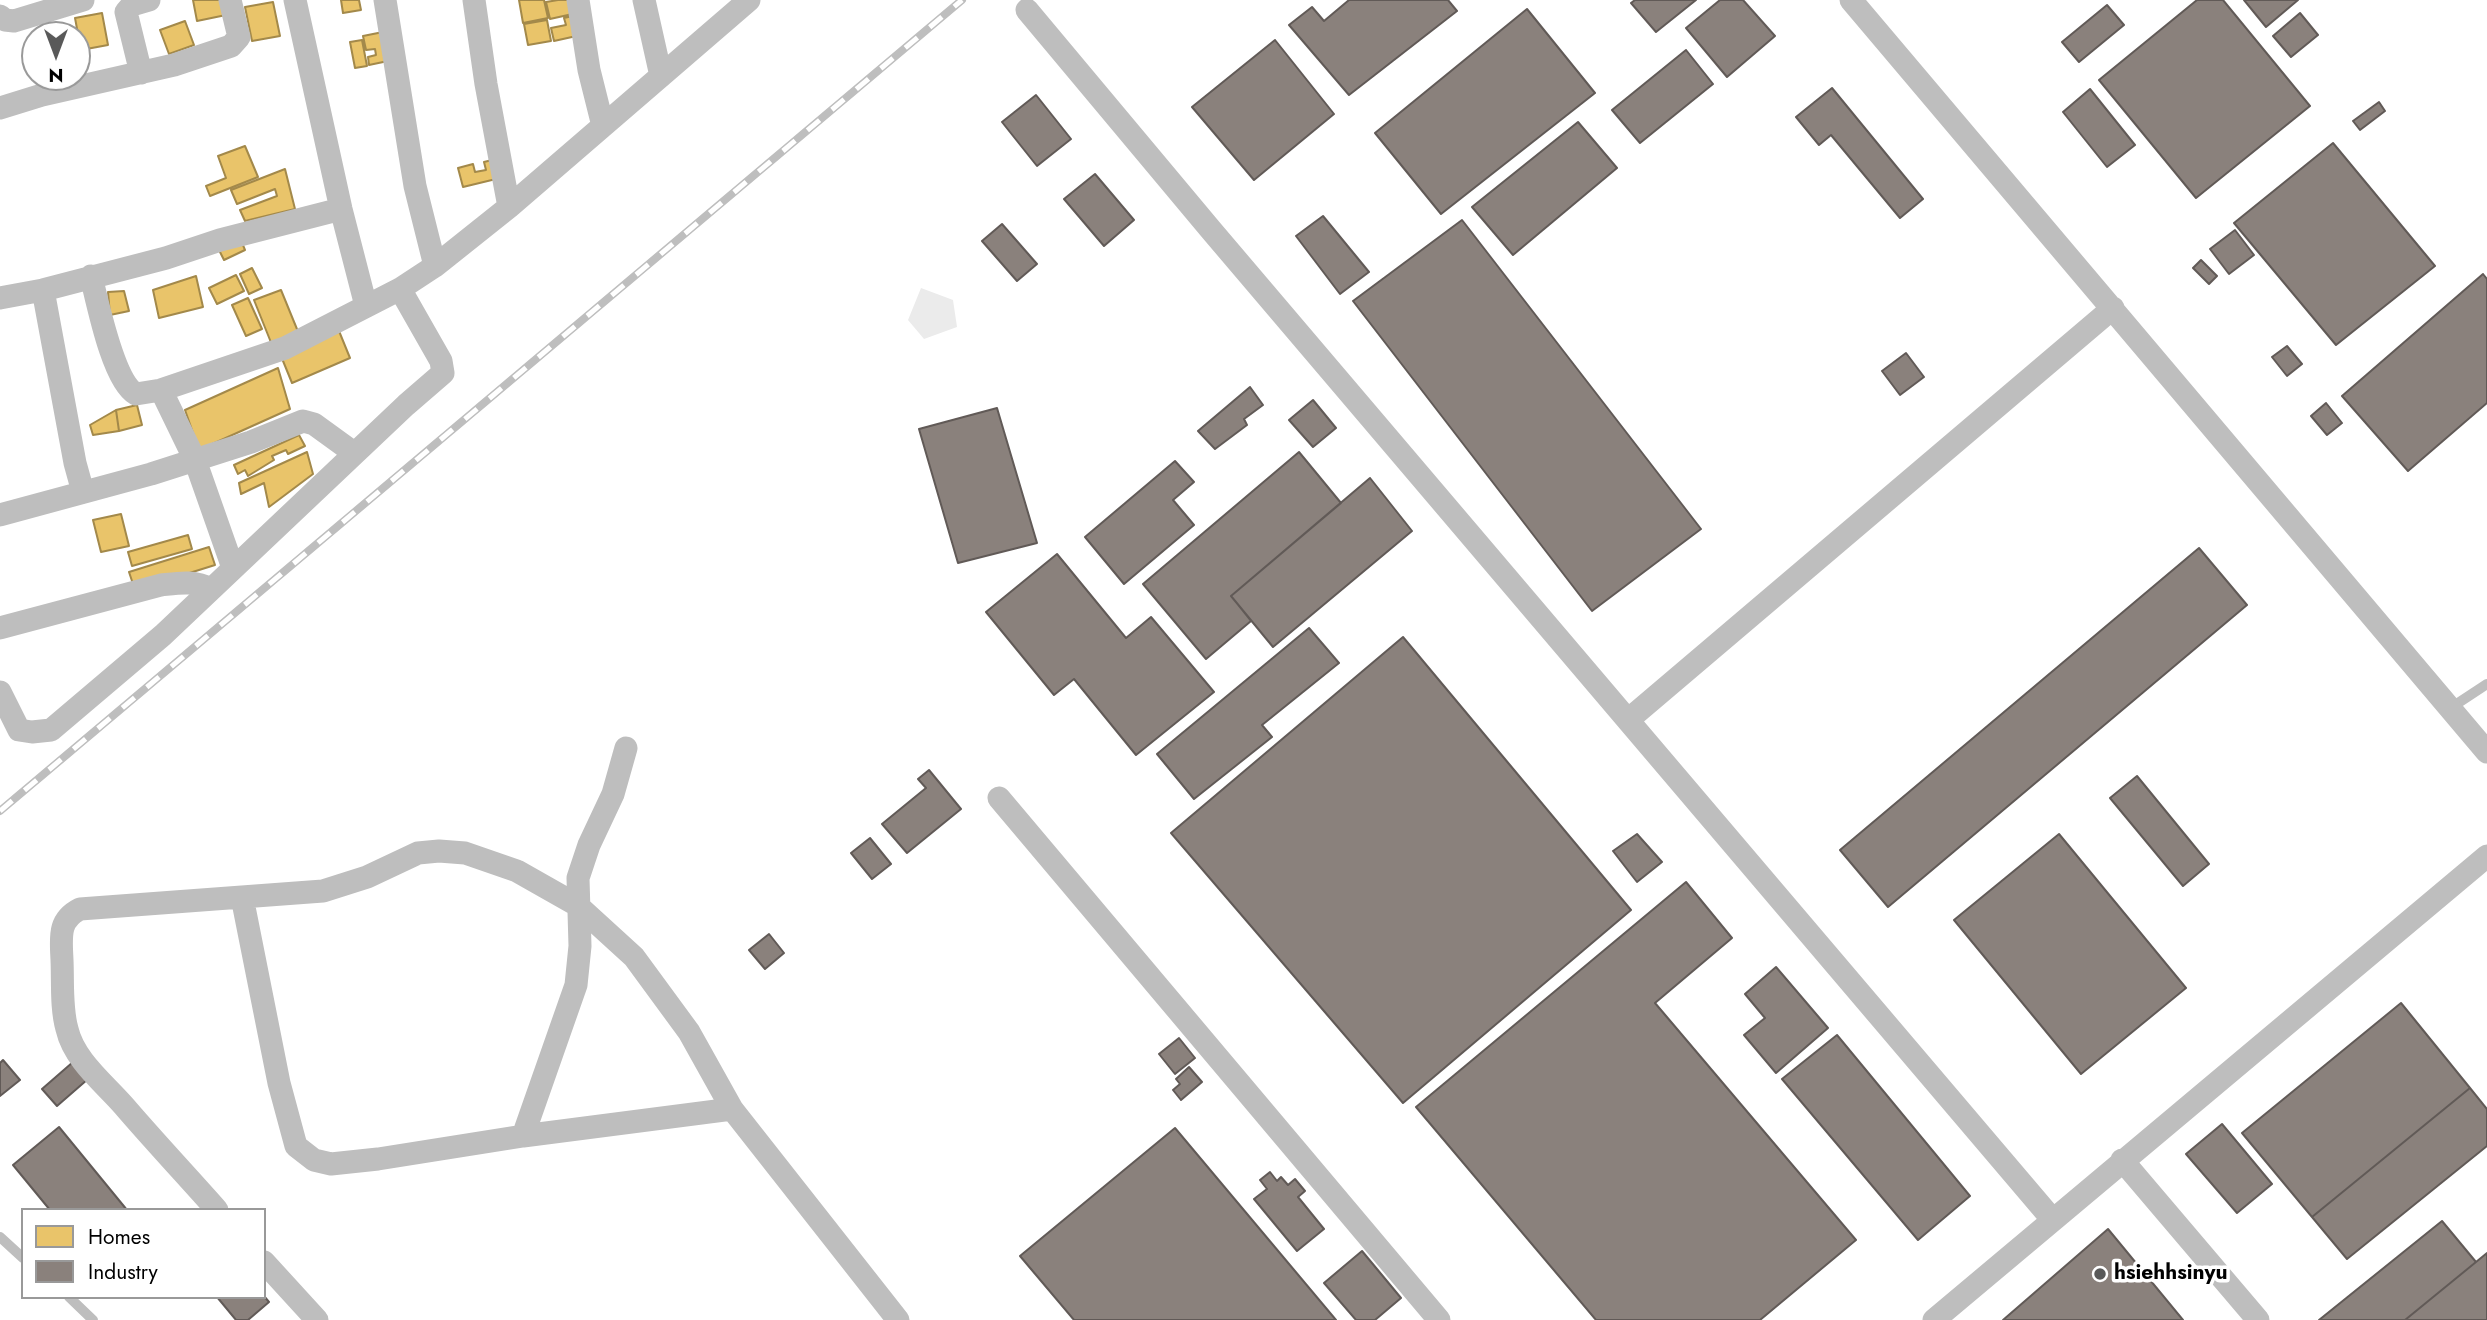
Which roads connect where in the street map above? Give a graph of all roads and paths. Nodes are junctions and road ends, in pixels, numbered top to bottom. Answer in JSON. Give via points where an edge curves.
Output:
{"nodes":[{"id":1,"x":83,"y":0,"type":"edge"},
{"id":2,"x":146,"y":0,"type":"edge"},
{"id":3,"x":230,"y":0,"type":"edge"},
{"id":4,"x":295,"y":0,"type":"edge"},
{"id":5,"x":385,"y":0,"type":"edge"},
{"id":6,"x":474,"y":0,"type":"edge"},
{"id":7,"x":578,"y":0,"type":"edge"},
{"id":8,"x":645,"y":0,"type":"edge"},
{"id":9,"x":749,"y":0,"type":"edge"},
{"id":10,"x":1851,"y":0,"type":"edge"},
{"id":11,"x":1027,"y":10,"type":"dead end"},
{"id":12,"x":0,"y":16,"type":"edge"},
{"id":13,"x":141,"y":73,"type":"junction"},
{"id":14,"x":661,"y":76,"type":"junction"},
{"id":15,"x":0,"y":108,"type":"edge"},
{"id":16,"x":603,"y":126,"type":"junction"},
{"id":17,"x":509,"y":207,"type":"junction"},
{"id":18,"x":341,"y":209,"type":"junction"},
{"id":19,"x":435,"y":266,"type":"junction"},
{"id":20,"x":91,"y":276,"type":"junction"},
{"id":21,"x":400,"y":289,"type":"junction"},
{"id":22,"x":43,"y":290,"type":"junction"},
{"id":23,"x":0,"y":298,"type":"edge"},
{"id":24,"x":366,"y":306,"type":"junction"},
{"id":25,"x":2113,"y":308,"type":"junction"},
{"id":26,"x":161,"y":390,"type":"junction"},
{"id":27,"x":354,"y":453,"type":"junction"},
{"id":28,"x":195,"y":460,"type":"junction"},
{"id":29,"x":83,"y":492,"type":"junction"},
{"id":30,"x":0,"y":515,"type":"edge"},
{"id":31,"x":233,"y":568,"type":"junction"},
{"id":32,"x":211,"y":589,"type":"junction"},
{"id":33,"x":0,"y":628,"type":"edge"},
{"id":34,"x":2487,"y":684,"type":"edge"},
{"id":35,"x":0,"y":692,"type":"edge"},
{"id":36,"x":2449,"y":709,"type":"junction"},
{"id":37,"x":1628,"y":720,"type":"junction"},
{"id":38,"x":626,"y":748,"type":"dead end"},
{"id":39,"x":2487,"y":752,"type":"edge"},
{"id":40,"x":999,"y":798,"type":"dead end"},
{"id":41,"x":2487,"y":856,"type":"edge"},
{"id":42,"x":242,"y":897,"type":"junction"},
{"id":43,"x":577,"y":905,"type":"junction"},
{"id":44,"x":732,"y":1108,"type":"junction"},
{"id":45,"x":523,"y":1136,"type":"junction"},
{"id":46,"x":2122,"y":1160,"type":"junction"},
{"id":47,"x":215,"y":1208,"type":"edge"},
{"id":48,"x":2052,"y":1219,"type":"junction"},
{"id":49,"x":0,"y":1237,"type":"edge"},
{"id":50,"x":21,"y":1256,"type":"edge"},
{"id":51,"x":266,"y":1264,"type":"edge"},
{"id":52,"x":71,"y":1299,"type":"edge"},
{"id":53,"x":93,"y":1320,"type":"edge"},
{"id":54,"x":317,"y":1320,"type":"edge"},
{"id":55,"x":898,"y":1320,"type":"edge"},
{"id":56,"x":1439,"y":1320,"type":"edge"},
{"id":57,"x":1934,"y":1320,"type":"edge"},
{"id":58,"x":2258,"y":1320,"type":"edge"}],
"edges":[{"from":1,"to":12,"type":"street","via":[[14,21]]},
{"from":2,"to":13,"type":"street","via":[[127,12]]},
{"from":3,"to":13,"type":"street","via":[[239,37],[232,46]]},
{"from":4,"to":18,"type":"street"},
{"from":5,"to":19,"type":"street","via":[[415,186]]},
{"from":6,"to":17,"type":"street"},
{"from":7,"to":16,"type":"street"},
{"from":8,"to":14,"type":"street"},
{"from":9,"to":14,"type":"street"},
{"from":10,"to":25,"type":"street"},
{"from":11,"to":37,"type":"street"},
{"from":13,"to":15,"type":"street"},
{"from":14,"to":16,"type":"street"},
{"from":16,"to":17,"type":"street"},
{"from":17,"to":19,"type":"street"},
{"from":18,"to":20,"type":"street"},
{"from":18,"to":24,"type":"street"},
{"from":19,"to":21,"type":"street"},
{"from":20,"to":22,"type":"street"},
{"from":20,"to":26,"type":"street","via":[[108,345],[128,389],[136,394]]},
{"from":21,"to":24,"type":"street"},
{"from":21,"to":27,"type":"street","via":[[441,361],[443,373]]},
{"from":22,"to":23,"type":"street"},
{"from":22,"to":29,"type":"street"},
{"from":24,"to":26,"type":"street","via":[[285,348]]},
{"from":25,"to":36,"type":"street"},
{"from":25,"to":37,"type":"street"},
{"from":26,"to":28,"type":"street"},
{"from":27,"to":28,"type":"street","via":[[303,421]]},
{"from":27,"to":31,"type":"street"},
{"from":28,"to":29,"type":"street"},
{"from":28,"to":31,"type":"street"},
{"from":29,"to":30,"type":"street"},
{"from":31,"to":32,"type":"street"},
{"from":32,"to":33,"type":"street","via":[[185,582],[161,585]]},
{"from":32,"to":35,"type":"street","via":[[51,730],[19,730]]},
{"from":34,"to":36,"type":"lane"},
{"from":36,"to":39,"type":"street"},
{"from":37,"to":48,"type":"street"},
{"from":38,"to":43,"type":"street","via":[[613,794],[578,878]]},
{"from":40,"to":56,"type":"street"},
{"from":41,"to":46,"type":"street"},
{"from":42,"to":43,"type":"street","via":[[323,891],[418,853],[439,851],[465,853],[517,871]]},
{"from":42,"to":45,"type":"street","via":[[296,1146],[314,1160],[331,1164]]},
{"from":42,"to":47,"type":"street","via":[[80,909],[63,924],[66,1028],[72,1044]]},
{"from":43,"to":44,"type":"street","via":[[634,957],[690,1032]]},
{"from":43,"to":45,"type":"street","via":[[580,946],[576,985]]},
{"from":44,"to":45,"type":"street"},
{"from":44,"to":55,"type":"street"},
{"from":46,"to":48,"type":"street"},
{"from":46,"to":58,"type":"street"},
{"from":48,"to":57,"type":"street"},
{"from":49,"to":50,"type":"lane"},
{"from":51,"to":54,"type":"street"},
{"from":52,"to":53,"type":"lane"}]}
